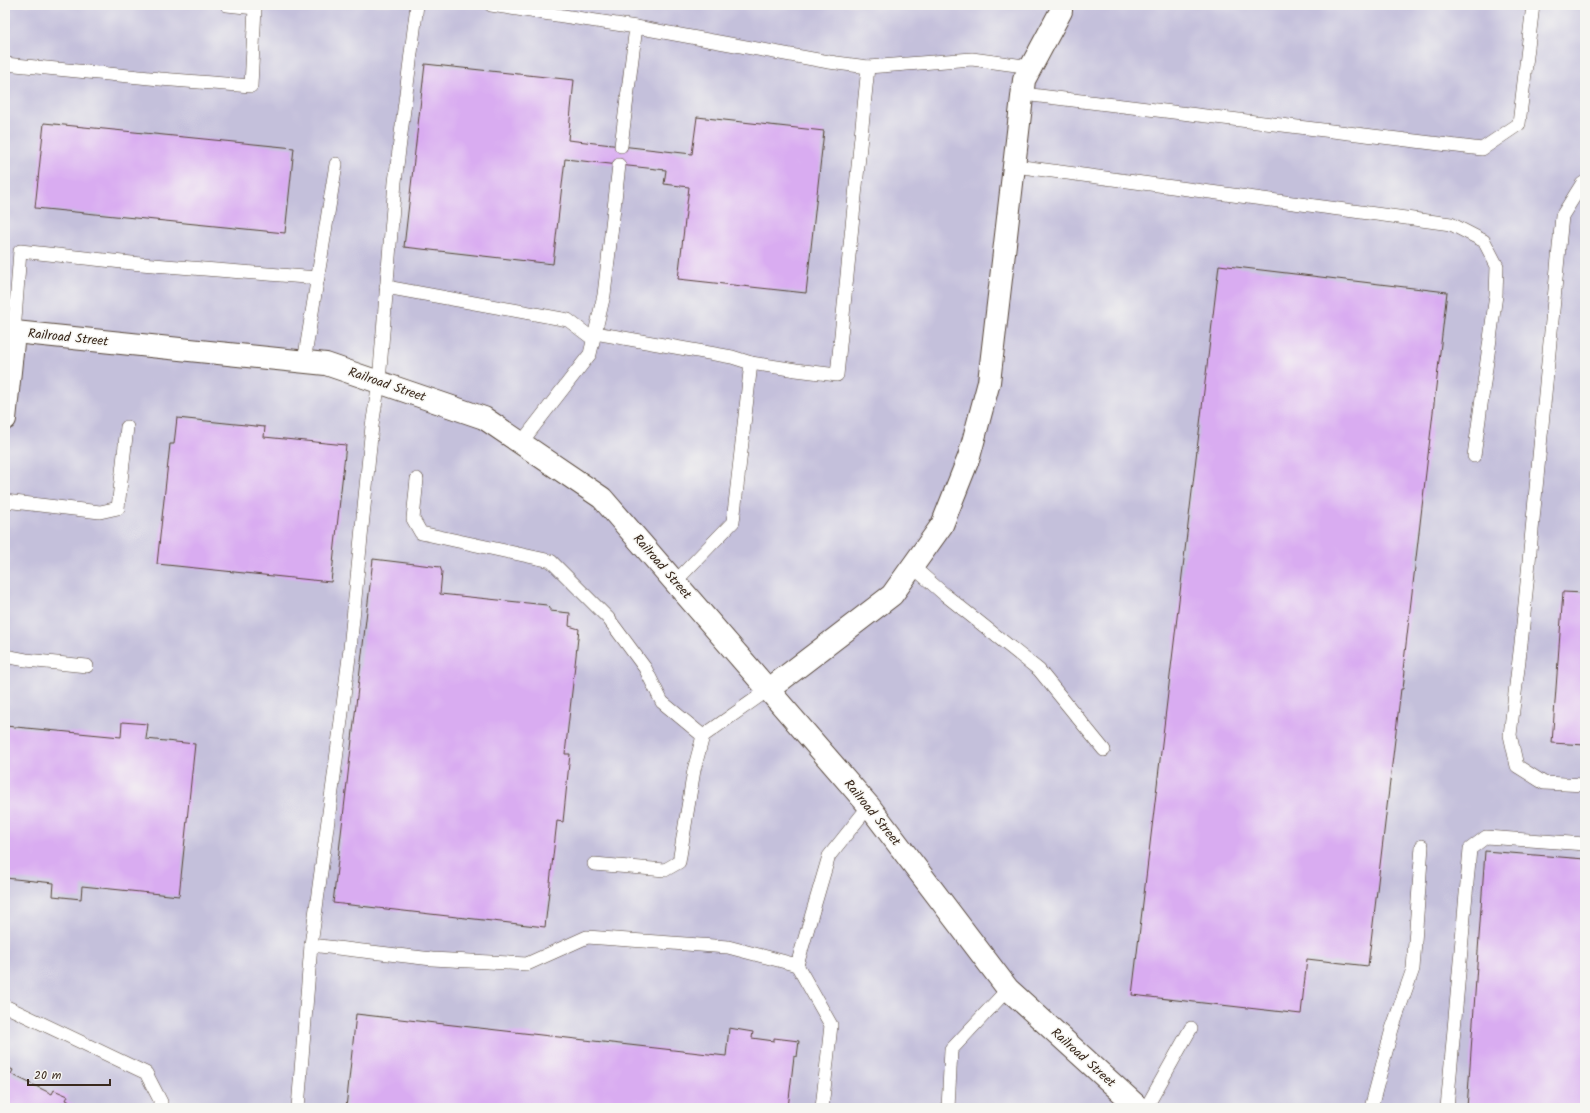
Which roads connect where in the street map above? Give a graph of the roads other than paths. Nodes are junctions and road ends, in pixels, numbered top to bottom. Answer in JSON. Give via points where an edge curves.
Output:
{"nodes":[{"id":1,"x":227,"y":5,"type":"edge"},
{"id":2,"x":417,"y":5,"type":"edge"},
{"id":3,"x":491,"y":5,"type":"edge"},
{"id":4,"x":1533,"y":5,"type":"edge"},
{"id":5,"x":256,"y":6,"type":"edge"},
{"id":6,"x":1059,"y":7,"type":"edge"},
{"id":7,"x":636,"y":27,"type":"junction"},
{"id":8,"x":5,"y":64,"type":"edge"},
{"id":9,"x":868,"y":67,"type":"junction"},
{"id":10,"x":1031,"y":67,"type":"junction"},
{"id":11,"x":1022,"y":94,"type":"junction"},
{"id":12,"x":622,"y":146,"type":"dead end"},
{"id":13,"x":336,"y":164,"type":"dead end"},
{"id":14,"x":619,"y":165,"type":"dead end"},
{"id":15,"x":1014,"y":166,"type":"junction"},
{"id":16,"x":1585,"y":182,"type":"edge"},
{"id":17,"x":318,"y":278,"type":"junction"},
{"id":18,"x":386,"y":287,"type":"junction"},
{"id":19,"x":9,"y":332,"type":"edge"},
{"id":20,"x":594,"y":336,"type":"junction"},
{"id":21,"x":304,"y":362,"type":"junction"},
{"id":22,"x":751,"y":363,"type":"junction"},
{"id":23,"x":379,"y":382,"type":"junction"},
{"id":24,"x":5,"y":419,"type":"edge"},
{"id":25,"x":127,"y":427,"type":"dead end"},
{"id":26,"x":521,"y":443,"type":"junction"},
{"id":27,"x":1474,"y":456,"type":"dead end"},
{"id":28,"x":417,"y":479,"type":"dead end"},
{"id":29,"x":5,"y":501,"type":"edge"},
{"id":30,"x":912,"y":566,"type":"junction"},
{"id":31,"x":675,"y":582,"type":"junction"},
{"id":32,"x":5,"y":656,"type":"edge"},
{"id":33,"x":87,"y":666,"type":"dead end"},
{"id":34,"x":768,"y":690,"type":"junction"},
{"id":35,"x":703,"y":736,"type":"junction"},
{"id":36,"x":1104,"y":750,"type":"dead end"},
{"id":37,"x":1585,"y":785,"type":"edge"},
{"id":38,"x":869,"y":806,"type":"junction"},
{"id":39,"x":1585,"y":844,"type":"edge"},
{"id":40,"x":1422,"y":846,"type":"dead end"},
{"id":41,"x":594,"y":864,"type":"dead end"},
{"id":42,"x":311,"y":945,"type":"junction"},
{"id":43,"x":797,"y":966,"type":"junction"},
{"id":44,"x":1008,"y":989,"type":"junction"},
{"id":45,"x":5,"y":1006,"type":"edge"},
{"id":46,"x":1191,"y":1028,"type":"dead end"},
{"id":47,"x":158,"y":1108,"type":"edge"},
{"id":48,"x":298,"y":1108,"type":"edge"},
{"id":49,"x":822,"y":1108,"type":"edge"},
{"id":50,"x":948,"y":1108,"type":"edge"},
{"id":51,"x":1139,"y":1108,"type":"edge"},
{"id":52,"x":1146,"y":1108,"type":"edge"},
{"id":53,"x":1371,"y":1108,"type":"edge"},
{"id":54,"x":1447,"y":1108,"type":"edge"}],
"edges":[{"from":1,"to":5,"type":"lane"},
{"from":2,"to":18,"type":"lane","via":[[395,182]]},
{"from":3,"to":7,"type":"lane"},
{"from":4,"to":11,"type":"lane","via":[[1519,124],[1482,149]]},
{"from":5,"to":8,"type":"lane","via":[[251,86],[160,80]]},
{"from":6,"to":10,"type":"street"},
{"from":7,"to":9,"type":"lane"},
{"from":7,"to":12,"type":"lane"},
{"from":9,"to":10,"type":"lane","via":[[972,58]]},
{"from":9,"to":22,"type":"lane","via":[[837,374]]},
{"from":10,"to":11,"type":"street","via":[[1024,80]]},
{"from":11,"to":15,"type":"street"},
{"from":13,"to":17,"type":"lane"},
{"from":14,"to":20,"type":"lane","via":[[604,295]]},
{"from":15,"to":27,"type":"lane","via":[[1451,224],[1484,241],[1497,266],[1496,295]]},
{"from":15,"to":30,"type":"street","via":[[990,382],[969,457],[942,526]]},
{"from":16,"to":37,"type":"lane","via":[[1562,216],[1510,735],[1517,766],[1544,783]]},
{"from":17,"to":19,"type":"lane","via":[[141,264],[20,251]]},
{"from":17,"to":21,"type":"lane"},
{"from":18,"to":20,"type":"lane","via":[[568,320]]},
{"from":18,"to":23,"type":"lane"},
{"from":19,"to":21,"type":"street","name":"Railroad Street"},
{"from":19,"to":24,"type":"street"},
{"from":20,"to":22,"type":"lane","via":[[732,357]]},
{"from":20,"to":26,"type":"lane","via":[[590,354]]},
{"from":21,"to":23,"type":"street","name":"Railroad Street","via":[[326,364]]},
{"from":22,"to":31,"type":"lane","via":[[733,522]]},
{"from":23,"to":26,"type":"street","name":"Railroad Street","via":[[484,418]]},
{"from":23,"to":42,"type":"lane","via":[[372,426],[346,678]]},
{"from":25,"to":29,"type":"lane","via":[[118,508],[100,512]]},
{"from":26,"to":31,"type":"street","name":"Railroad Street","via":[[602,498]]},
{"from":28,"to":35,"type":"lane","via":[[413,519],[421,533],[551,561],[608,618],[645,668],[662,702]]},
{"from":30,"to":34,"type":"street","via":[[892,595]]},
{"from":30,"to":36,"type":"lane","via":[[1039,670]]},
{"from":31,"to":34,"type":"street","name":"Railroad Street"},
{"from":32,"to":33,"type":"lane"},
{"from":34,"to":35,"type":"lane"},
{"from":34,"to":38,"type":"street","name":"Railroad Street"},
{"from":35,"to":41,"type":"lane","via":[[694,770],[679,862],[665,870]]},
{"from":38,"to":43,"type":"lane","via":[[829,856]]},
{"from":38,"to":44,"type":"street","name":"Railroad Street"},
{"from":39,"to":54,"type":"lane","via":[[1486,837],[1470,849]]},
{"from":40,"to":53,"type":"lane","via":[[1413,969],[1392,1029]]},
{"from":42,"to":43,"type":"lane","via":[[432,959],[526,964],[586,937],[728,947]]},
{"from":42,"to":48,"type":"lane"},
{"from":43,"to":49,"type":"lane","via":[[831,1025]]},
{"from":44,"to":50,"type":"lane","via":[[951,1050]]},
{"from":44,"to":51,"type":"street","name":"Railroad Street"},
{"from":45,"to":47,"type":"lane","via":[[146,1073],[161,1102]]},
{"from":46,"to":52,"type":"lane"}]}
